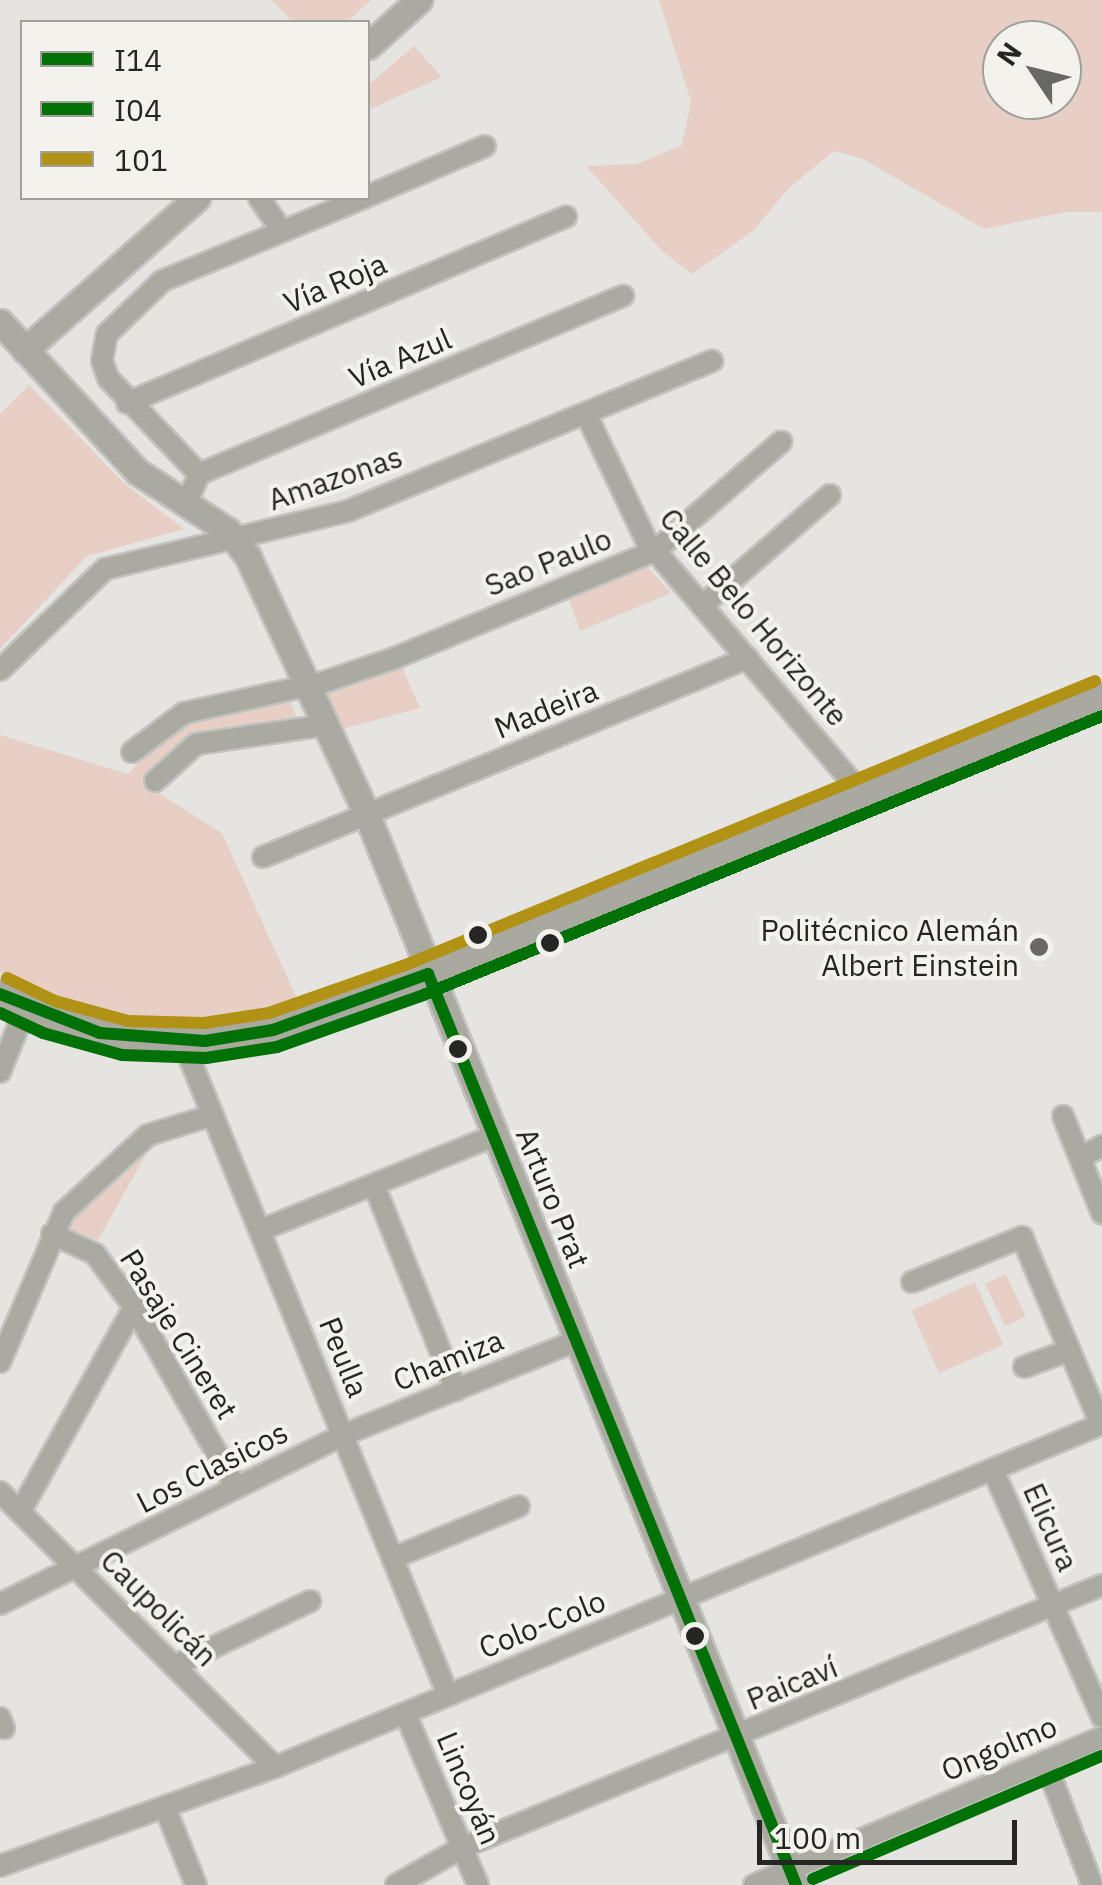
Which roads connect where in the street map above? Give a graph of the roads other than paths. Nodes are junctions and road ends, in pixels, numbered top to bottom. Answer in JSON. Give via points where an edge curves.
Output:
{"nodes":[{"id":1,"x":419,"y":0,"type":"edge"},
{"id":2,"x":370,"y":44,"type":"edge"},
{"id":3,"x":485,"y":146,"type":"dead end"},
{"id":4,"x":370,"y":195,"type":"edge"},
{"id":5,"x":195,"y":200,"type":"edge"},
{"id":6,"x":260,"y":200,"type":"edge"},
{"id":7,"x":358,"y":200,"type":"edge"},
{"id":8,"x":566,"y":218,"type":"dead end"},
{"id":9,"x":282,"y":232,"type":"junction"},
{"id":10,"x":623,"y":296,"type":"dead end"},
{"id":11,"x":0,"y":322,"type":"edge"},
{"id":12,"x":26,"y":350,"type":"junction"},
{"id":13,"x":712,"y":361,"type":"dead end"},
{"id":14,"x":127,"y":403,"type":"junction"},
{"id":15,"x":586,"y":414,"type":"junction"},
{"id":16,"x":781,"y":442,"type":"dead end"},
{"id":17,"x":200,"y":474,"type":"junction"},
{"id":18,"x":830,"y":496,"type":"dead end"},
{"id":19,"x":185,"y":506,"type":"junction"},
{"id":20,"x":238,"y":540,"type":"junction"},
{"id":21,"x":655,"y":550,"type":"junction"},
{"id":22,"x":703,"y":604,"type":"junction"},
{"id":23,"x":748,"y":658,"type":"junction"},
{"id":24,"x":0,"y":670,"type":"edge"},
{"id":25,"x":308,"y":685,"type":"junction"},
{"id":26,"x":1102,"y":698,"type":"edge"},
{"id":27,"x":327,"y":726,"type":"junction"},
{"id":28,"x":132,"y":752,"type":"dead end"},
{"id":29,"x":155,"y":781,"type":"dead end"},
{"id":30,"x":863,"y":795,"type":"junction"},
{"id":31,"x":368,"y":814,"type":"junction"},
{"id":32,"x":263,"y":858,"type":"dead end"},
{"id":33,"x":428,"y":974,"type":"junction"},
{"id":34,"x":0,"y":994,"type":"edge"},
{"id":35,"x":26,"y":1007,"type":"junction"},
{"id":36,"x":183,"y":1042,"type":"junction"},
{"id":37,"x":0,"y":1072,"type":"edge"},
{"id":38,"x":213,"y":1114,"type":"junction"},
{"id":39,"x":1063,"y":1116,"type":"dead end"},
{"id":40,"x":494,"y":1136,"type":"junction"},
{"id":41,"x":1102,"y":1146,"type":"edge"},
{"id":42,"x":1080,"y":1158,"type":"junction"},
{"id":43,"x":374,"y":1185,"type":"junction"},
{"id":44,"x":1102,"y":1213,"type":"edge"},
{"id":45,"x":261,"y":1230,"type":"junction"},
{"id":46,"x":52,"y":1234,"type":"junction"},
{"id":47,"x":912,"y":1282,"type":"dead end"},
{"id":48,"x":134,"y":1307,"type":"junction"},
{"id":49,"x":576,"y":1341,"type":"junction"},
{"id":50,"x":1070,"y":1350,"type":"junction"},
{"id":51,"x":0,"y":1362,"type":"edge"},
{"id":52,"x":1024,"y":1368,"type":"dead end"},
{"id":53,"x":456,"y":1390,"type":"junction"},
{"id":54,"x":1102,"y":1424,"type":"edge"},
{"id":55,"x":343,"y":1436,"type":"junction"},
{"id":56,"x":993,"y":1470,"type":"junction"},
{"id":57,"x":236,"y":1487,"type":"junction"},
{"id":58,"x":0,"y":1492,"type":"edge"},
{"id":59,"x":519,"y":1506,"type":"dead end"},
{"id":60,"x":20,"y":1512,"type":"junction"},
{"id":61,"x":392,"y":1558,"type":"junction"},
{"id":62,"x":78,"y":1570,"type":"junction"},
{"id":63,"x":1102,"y":1585,"type":"edge"},
{"id":64,"x":680,"y":1599,"type":"junction"},
{"id":65,"x":310,"y":1601,"type":"dead end"},
{"id":66,"x":0,"y":1604,"type":"edge"},
{"id":67,"x":1054,"y":1608,"type":"junction"},
{"id":68,"x":174,"y":1666,"type":"junction"},
{"id":69,"x":448,"y":1695,"type":"junction"},
{"id":70,"x":405,"y":1713,"type":"junction"},
{"id":71,"x":1102,"y":1717,"type":"edge"},
{"id":72,"x":1102,"y":1737,"type":"edge"},
{"id":73,"x":737,"y":1738,"type":"junction"},
{"id":74,"x":1045,"y":1761,"type":"junction"},
{"id":75,"x":275,"y":1767,"type":"junction"},
{"id":76,"x":166,"y":1810,"type":"junction"},
{"id":77,"x":460,"y":1848,"type":"junction"},
{"id":78,"x":0,"y":1866,"type":"edge"},
{"id":79,"x":793,"y":1878,"type":"edge"},
{"id":80,"x":196,"y":1885,"type":"edge"},
{"id":81,"x":396,"y":1885,"type":"edge"},
{"id":82,"x":478,"y":1885,"type":"edge"},
{"id":83,"x":754,"y":1885,"type":"edge"},
{"id":84,"x":1092,"y":1885,"type":"edge"}],
"edges":[{"from":1,"to":2,"type":"street"},
{"from":3,"to":4,"type":"street"},
{"from":5,"to":12,"type":"street"},
{"from":6,"to":9,"type":"street"},
{"from":7,"to":9,"type":"street"},
{"from":8,"to":14,"type":"street","name":"Vía Roja"},
{"from":9,"to":14,"type":"street","via":[[162,282],[111,327],[104,368]]},
{"from":10,"to":17,"type":"street","name":"Vía Azul"},
{"from":11,"to":12,"type":"street"},
{"from":12,"to":19,"type":"street","via":[[122,457]]},
{"from":13,"to":15,"type":"street","name":"Amazonas"},
{"from":14,"to":17,"type":"street"},
{"from":15,"to":20,"type":"street","name":"Amazonas","via":[[348,510]]},
{"from":15,"to":21,"type":"street","name":"Calle Belo Horizonte"},
{"from":16,"to":21,"type":"street","name":"Sao Paulo"},
{"from":17,"to":19,"type":"street"},
{"from":18,"to":22,"type":"street"},
{"from":19,"to":20,"type":"street"},
{"from":20,"to":24,"type":"street","name":"Amazonas","via":[[99,572]]},
{"from":20,"to":25,"type":"street","name":"Arturo Prat"},
{"from":21,"to":22,"type":"street","name":"Calle Belo Horizonte"},
{"from":21,"to":25,"type":"street","name":"Sao Paulo","via":[[395,658]]},
{"from":22,"to":23,"type":"street","name":"Calle Belo Horizonte"},
{"from":23,"to":30,"type":"street","name":"Calle Belo Horizonte"},
{"from":23,"to":31,"type":"street","name":"Madeira"},
{"from":25,"to":27,"type":"street","name":"Arturo Prat"},
{"from":25,"to":28,"type":"street","name":"Sao Paulo","via":[[184,713]]},
{"from":26,"to":30,"type":"main road"},
{"from":27,"to":29,"type":"street","via":[[196,744]]},
{"from":27,"to":31,"type":"street","name":"Arturo Prat"},
{"from":30,"to":33,"type":"main road"},
{"from":31,"to":32,"type":"street","name":"Madeira"},
{"from":31,"to":33,"type":"street","name":"Arturo Prat"},
{"from":33,"to":36,"type":"main road","via":[[274,1030]]},
{"from":33,"to":40,"type":"street","name":"Arturo Prat"},
{"from":34,"to":35,"type":"main road"},
{"from":35,"to":36,"type":"main road","via":[[100,1033]]},
{"from":35,"to":37,"type":"street"},
{"from":36,"to":38,"type":"street","name":"Peulla"},
{"from":38,"to":45,"type":"street","name":"Peulla"},
{"from":38,"to":46,"type":"street","via":[[137,1144],[64,1212]]},
{"from":39,"to":42,"type":"street"},
{"from":40,"to":43,"type":"street"},
{"from":40,"to":49,"type":"street","name":"Arturo Prat"},
{"from":41,"to":42,"type":"street"},
{"from":42,"to":44,"type":"street"},
{"from":43,"to":45,"type":"street"},
{"from":43,"to":53,"type":"street"},
{"from":45,"to":55,"type":"street","name":"Peulla"},
{"from":46,"to":48,"type":"street","name":"Pasaje Cineret","via":[[95,1254]]},
{"from":46,"to":51,"type":"street"},
{"from":47,"to":50,"type":"street","via":[[1022,1237]]},
{"from":48,"to":57,"type":"street","name":"Pasaje Cineret"},
{"from":48,"to":60,"type":"street"},
{"from":49,"to":53,"type":"street","name":"Chamiza"},
{"from":49,"to":64,"type":"street","name":"Arturo Prat"},
{"from":50,"to":52,"type":"street"},
{"from":50,"to":54,"type":"street"},
{"from":53,"to":55,"type":"street","name":"Chamiza"},
{"from":54,"to":56,"type":"street","name":"Colo-Colo"},
{"from":55,"to":57,"type":"street","name":"Los Clasicos"},
{"from":55,"to":61,"type":"street","name":"Peulla"},
{"from":56,"to":64,"type":"street","name":"Colo-Colo"},
{"from":56,"to":67,"type":"street","name":"Elicura"},
{"from":57,"to":62,"type":"street","name":"Los Clasicos"},
{"from":58,"to":60,"type":"street","name":"Caupolicán"},
{"from":59,"to":61,"type":"street"},
{"from":60,"to":62,"type":"street","name":"Caupolicán"},
{"from":61,"to":69,"type":"street","name":"Peulla"},
{"from":62,"to":66,"type":"street","name":"Los Clasicos"},
{"from":62,"to":68,"type":"street","name":"Caupolicán"},
{"from":63,"to":67,"type":"street","name":"Paicaví"},
{"from":64,"to":69,"type":"street","name":"Colo-Colo"},
{"from":64,"to":73,"type":"street","name":"Arturo Prat"},
{"from":65,"to":68,"type":"street"},
{"from":67,"to":71,"type":"street","name":"Elicura"},
{"from":67,"to":73,"type":"street","name":"Paicaví"},
{"from":68,"to":75,"type":"street","name":"Caupolicán"},
{"from":69,"to":70,"type":"street","name":"Colo-Colo"},
{"from":70,"to":75,"type":"street","name":"Colo-Colo"},
{"from":70,"to":77,"type":"street","name":"Lincoyán"},
{"from":72,"to":74,"type":"street","name":"Ongolmo"},
{"from":73,"to":77,"type":"street","name":"Paicaví"},
{"from":73,"to":79,"type":"street","name":"Arturo Prat"},
{"from":74,"to":79,"type":"street","name":"Ongolmo"},
{"from":74,"to":84,"type":"street"},
{"from":75,"to":76,"type":"street","name":"Colo-Colo"},
{"from":76,"to":78,"type":"street","name":"Colo-Colo"},
{"from":76,"to":80,"type":"street"},
{"from":77,"to":81,"type":"street","name":"Paicaví"},
{"from":77,"to":82,"type":"street","name":"Lincoyán"},
{"from":79,"to":83,"type":"street","name":"Ongolmo"}]}
